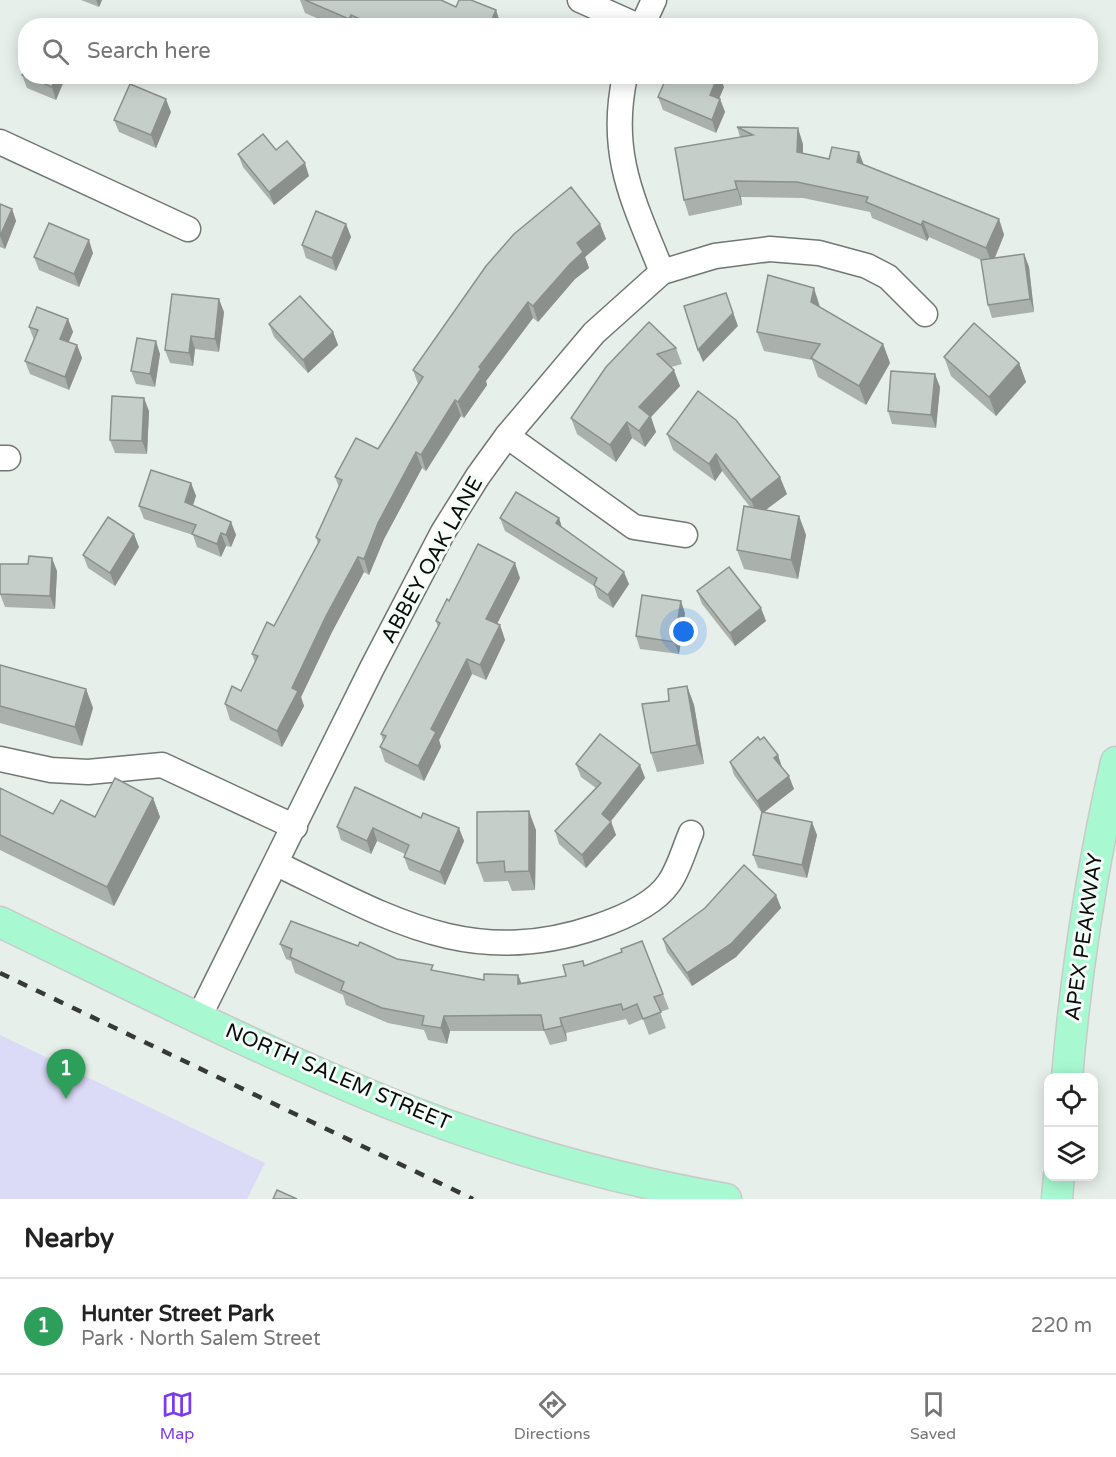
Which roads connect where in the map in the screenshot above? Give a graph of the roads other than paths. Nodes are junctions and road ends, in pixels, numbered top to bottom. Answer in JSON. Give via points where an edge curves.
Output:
{"nodes":[{"id":1,"x":580,"y":0,"type":"edge"},
{"id":2,"x":654,"y":0,"type":"edge"},
{"id":3,"x":622,"y":18,"type":"edge"},
{"id":4,"x":644,"y":18,"type":"edge"},
{"id":5,"x":624,"y":84,"type":"edge"},
{"id":6,"x":0,"y":142,"type":"edge"},
{"id":7,"x":188,"y":230,"type":"dead end"},
{"id":8,"x":663,"y":272,"type":"junction"},
{"id":9,"x":925,"y":314,"type":"dead end"},
{"id":10,"x":507,"y":436,"type":"junction"},
{"id":11,"x":685,"y":535,"type":"dead end"},
{"id":12,"x":0,"y":759,"type":"edge"},
{"id":13,"x":1116,"y":762,"type":"edge"},
{"id":14,"x":295,"y":827,"type":"junction"},
{"id":15,"x":691,"y":833,"type":"dead end"},
{"id":16,"x":276,"y":864,"type":"junction"},
{"id":17,"x":0,"y":922,"type":"edge"},
{"id":18,"x":199,"y":1017,"type":"junction"},
{"id":19,"x":1067,"y":1073,"type":"edge"},
{"id":20,"x":1059,"y":1181,"type":"edge"},
{"id":21,"x":726,"y":1199,"type":"edge"},
{"id":22,"x":1057,"y":1199,"type":"edge"}],
"edges":[{"from":1,"to":3,"type":"street"},
{"from":2,"to":4,"type":"street"},
{"from":5,"to":8,"type":"street","via":[[618,135],[621,160]]},
{"from":6,"to":7,"type":"street"},
{"from":8,"to":9,"type":"street","name":"ABBEY OAK LANE","via":[[741,251],[819,253],[867,266],[888,277]]},
{"from":8,"to":10,"type":"street","name":"ABBEY OAK LANE","via":[[575,352]]},
{"from":10,"to":11,"type":"street","via":[[634,527]]},
{"from":10,"to":14,"type":"street","name":"ABBEY OAK LANE","via":[[443,532]]},
{"from":12,"to":14,"type":"street","via":[[51,770],[88,772],[162,765]]},
{"from":13,"to":19,"type":"main road","name":"APEX PEAKWAY","via":[[1077,968]]},
{"from":14,"to":16,"type":"street","name":"ABBEY OAK LANE"},
{"from":15,"to":16,"type":"street","via":[[669,884],[651,900],[617,920],[530,944],[467,941],[423,930]]},
{"from":16,"to":18,"type":"street","name":"ABBEY OAK LANE"},
{"from":17,"to":18,"type":"main road","name":"NORTH SALEM STREET"},
{"from":18,"to":21,"type":"main road","name":"NORTH SALEM STREET","via":[[348,1086],[455,1127],[599,1171]]},
{"from":20,"to":22,"type":"main road"}]}
